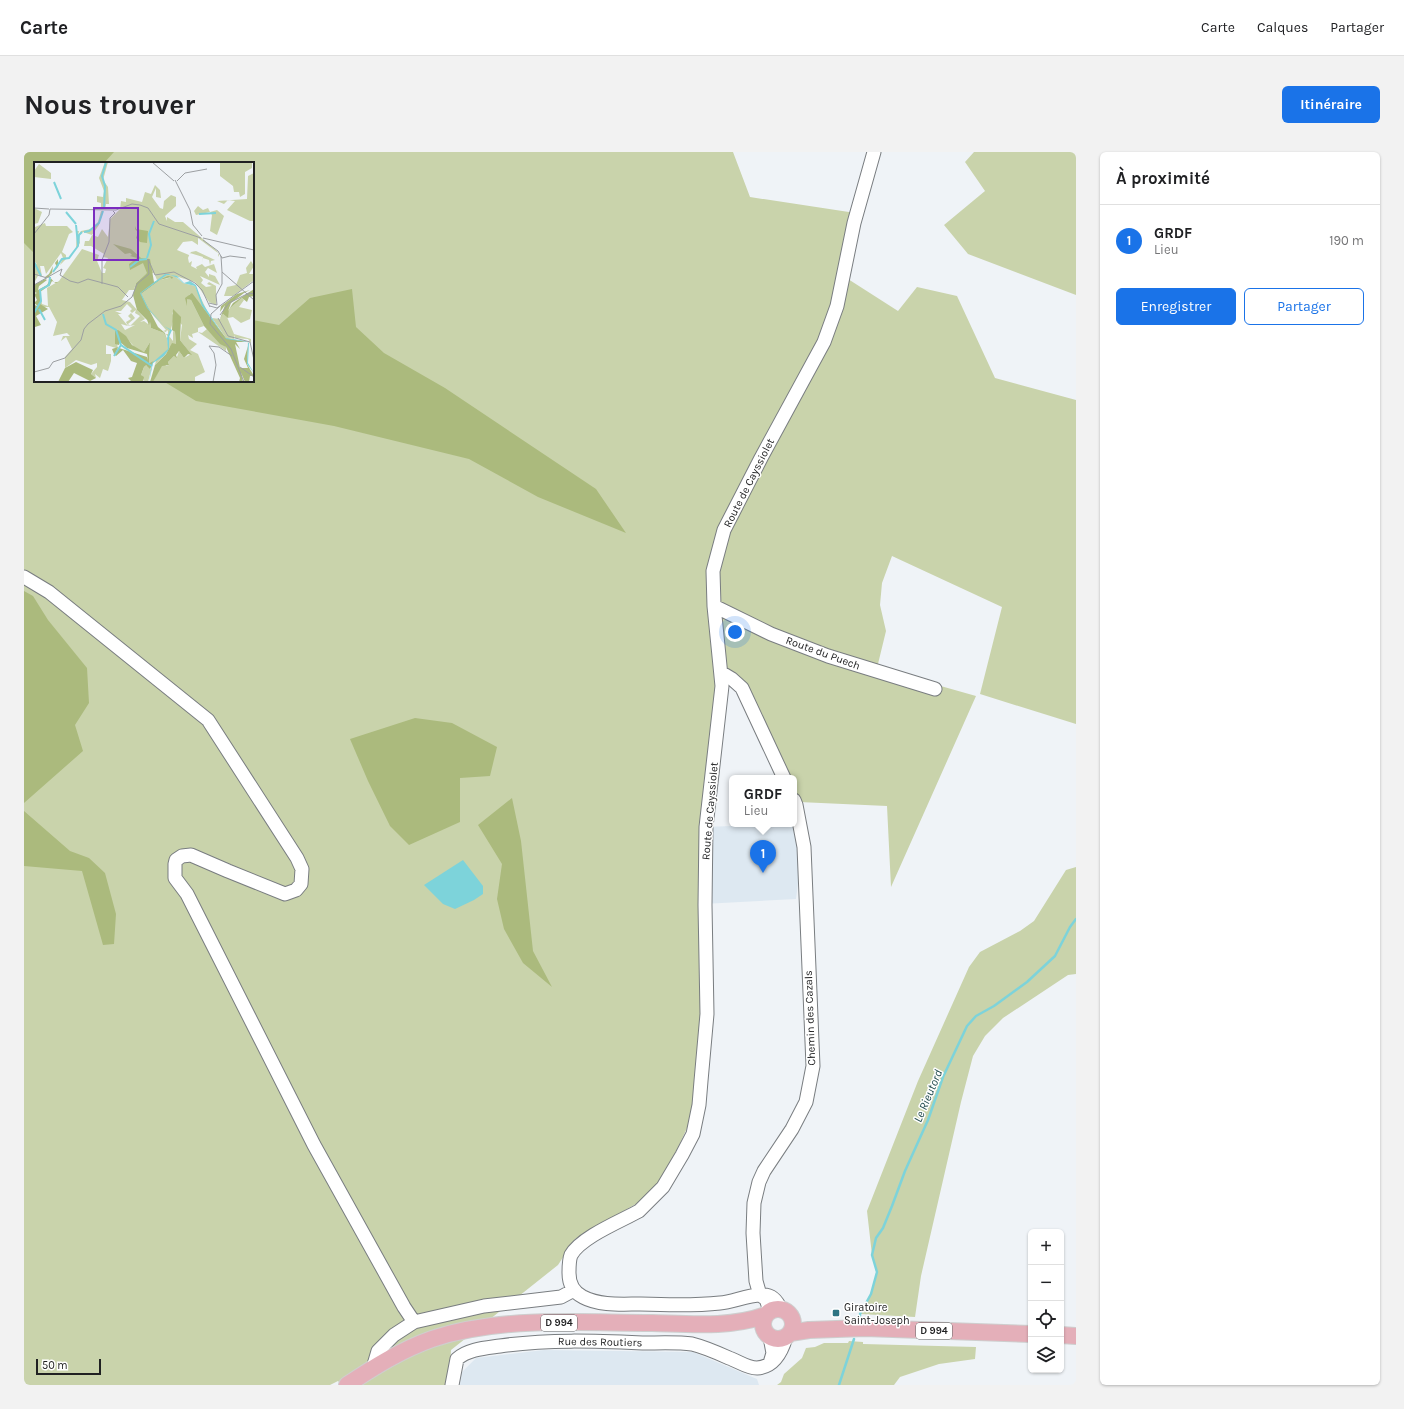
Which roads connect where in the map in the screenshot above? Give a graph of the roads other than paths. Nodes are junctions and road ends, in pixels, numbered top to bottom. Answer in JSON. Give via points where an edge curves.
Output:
{"nodes":[{"id":1,"x":874,"y":152,"type":"edge"},
{"id":2,"x":24,"y":577,"type":"edge"},
{"id":3,"x":714,"y":606,"type":"junction"},
{"id":4,"x":722,"y":674,"type":"junction"},
{"id":5,"x":935,"y":689,"type":"dead end"},
{"id":6,"x":783,"y":775,"type":"edge"},
{"id":7,"x":797,"y":810,"type":"edge"},
{"id":8,"x":574,"y":1290,"type":"junction"},
{"id":9,"x":760,"y":1295,"type":"junction"},
{"id":10,"x":776,"y":1313,"type":"junction"},
{"id":11,"x":414,"y":1322,"type":"junction"},
{"id":12,"x":718,"y":1324,"type":"junction"},
{"id":13,"x":865,"y":1328,"type":"junction"},
{"id":14,"x":1028,"y":1334,"type":"edge"},
{"id":15,"x":778,"y":1335,"type":"junction"},
{"id":16,"x":1064,"y":1335,"type":"edge"},
{"id":17,"x":1076,"y":1336,"type":"edge"},
{"id":18,"x":373,"y":1368,"type":"junction"},
{"id":19,"x":347,"y":1385,"type":"edge"},
{"id":20,"x":452,"y":1385,"type":"edge"}],
"edges":[{"from":1,"to":3,"type":"street","name":"Route de Cayssiolet","via":[[854,222],[837,306],[824,342],[724,530],[713,572]]},
{"from":2,"to":11,"type":"street","via":[[49,592],[208,720],[297,858],[302,869],[301,884],[296,890],[285,894],[191,855],[176,860],[175,878],[187,894],[314,1145]]},
{"from":3,"to":4,"type":"street","name":"Route de Cayssiolet"},
{"from":3,"to":5,"type":"street","name":"Route du Puech","via":[[771,634],[828,656]]},
{"from":4,"to":6,"type":"street","via":[[742,688]]},
{"from":4,"to":8,"type":"street","name":"Route de Cayssiolet","via":[[706,827],[707,1014],[699,1105],[692,1134],[663,1187],[639,1211],[583,1241],[571,1255],[569,1280]]},
{"from":7,"to":9,"type":"street","name":"Chemin des Cazals","via":[[804,847],[813,1066],[806,1102],[792,1130],[764,1171],[754,1203],[756,1282]]},
{"from":8,"to":9,"type":"street","via":[[589,1300],[605,1303],[666,1305],[721,1303]]},
{"from":8,"to":11,"type":"street","via":[[561,1297],[484,1306]]},
{"from":9,"to":10,"type":"street","via":[[774,1297],[778,1302]]},
{"from":10,"to":12,"type":"main road","number":"D 994"},
{"from":10,"to":13,"type":"main road","number":"D 994","via":[[810,1321]]},
{"from":10,"to":15,"type":"main road","via":[[763,1322],[764,1330]]},
{"from":10,"to":15,"type":"main road","via":[[793,1324]]},
{"from":11,"to":18,"type":"street","via":[[394,1335],[378,1351]]},
{"from":12,"to":15,"type":"main road","number":"D 994"},
{"from":12,"to":18,"type":"main road","number":"D 994","via":[[548,1322],[465,1330],[404,1350]]},
{"from":13,"to":14,"type":"main road","number":"D 994"},
{"from":13,"to":15,"type":"main road","number":"D 994","via":[[809,1330]]},
{"from":15,"to":20,"type":"street","name":"Rue des Routiers","via":[[769,1365],[758,1368],[752,1368],[692,1344],[552,1341],[489,1348],[462,1354],[457,1358]]},
{"from":16,"to":17,"type":"main road"},
{"from":18,"to":19,"type":"main road","number":"D 994"}]}
